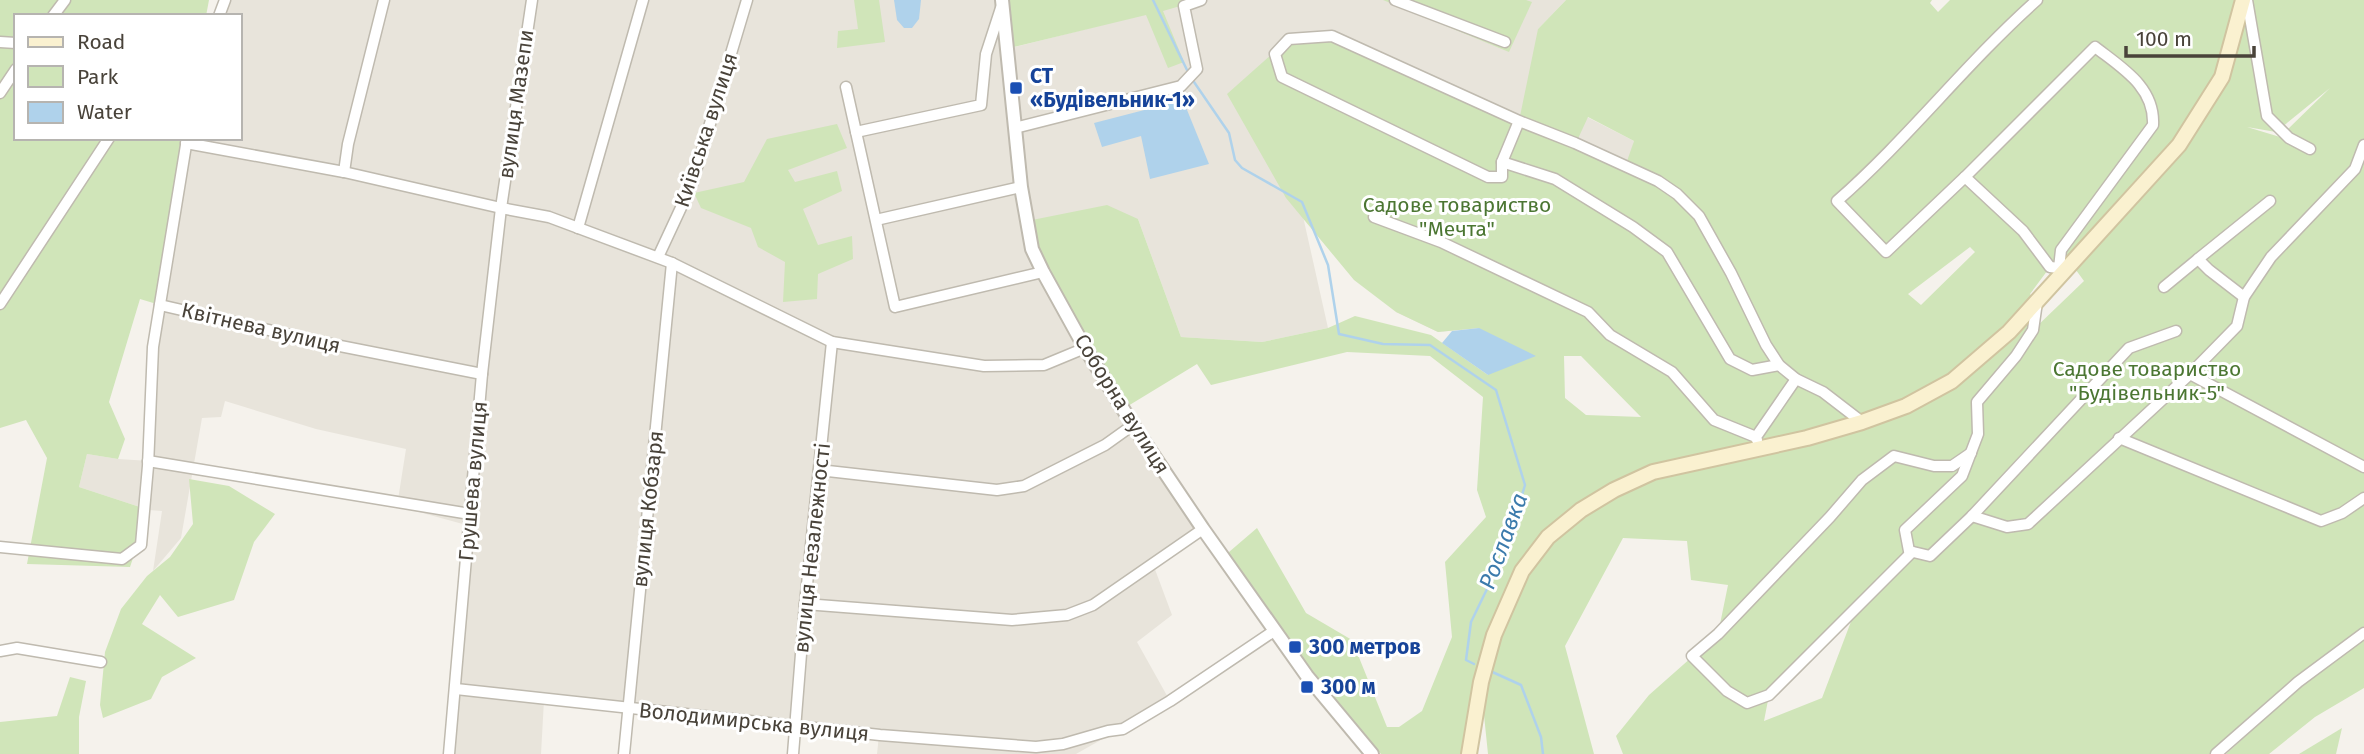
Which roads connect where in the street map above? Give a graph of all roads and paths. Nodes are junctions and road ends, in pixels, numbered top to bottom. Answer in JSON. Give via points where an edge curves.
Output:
{"nodes":[{"id":1,"x":384,"y":0,"type":"edge"},
{"id":2,"x":532,"y":0,"type":"edge"},
{"id":3,"x":643,"y":0,"type":"edge"},
{"id":4,"x":747,"y":0,"type":"edge"},
{"id":5,"x":1201,"y":0,"type":"edge"},
{"id":6,"x":1395,"y":0,"type":"edge"},
{"id":7,"x":2037,"y":0,"type":"edge"},
{"id":8,"x":2245,"y":0,"type":"edge"},
{"id":9,"x":1002,"y":2,"type":"edge"},
{"id":10,"x":1505,"y":41,"type":"dead end"},
{"id":11,"x":14,"y":72,"type":"edge"},
{"id":12,"x":846,"y":87,"type":"dead end"},
{"id":13,"x":0,"y":93,"type":"edge"},
{"id":14,"x":1519,"y":121,"type":"junction"},
{"id":15,"x":1015,"y":128,"type":"junction"},
{"id":16,"x":856,"y":132,"type":"junction"},
{"id":17,"x":108,"y":140,"type":"edge"},
{"id":18,"x":187,"y":141,"type":"edge"},
{"id":19,"x":2364,"y":145,"type":"edge"},
{"id":20,"x":2310,"y":149,"type":"dead end"},
{"id":21,"x":1502,"y":162,"type":"junction"},
{"id":22,"x":344,"y":172,"type":"junction"},
{"id":23,"x":1965,"y":177,"type":"junction"},
{"id":24,"x":1021,"y":187,"type":"junction"},
{"id":25,"x":2270,"y":201,"type":"dead end"},
{"id":26,"x":501,"y":208,"type":"junction"},
{"id":27,"x":1374,"y":216,"type":"dead end"},
{"id":28,"x":876,"y":220,"type":"junction"},
{"id":29,"x":578,"y":228,"type":"junction"},
{"id":30,"x":658,"y":257,"type":"junction"},
{"id":31,"x":2199,"y":259,"type":"junction"},
{"id":32,"x":672,"y":263,"type":"junction"},
{"id":33,"x":2061,"y":270,"type":"junction"},
{"id":34,"x":1043,"y":272,"type":"junction"},
{"id":35,"x":2164,"y":286,"type":"dead end"},
{"id":36,"x":2244,"y":297,"type":"junction"},
{"id":37,"x":2036,"y":302,"type":"junction"},
{"id":38,"x":0,"y":304,"type":"edge"},
{"id":39,"x":160,"y":305,"type":"junction"},
{"id":40,"x":2176,"y":331,"type":"dead end"},
{"id":41,"x":832,"y":342,"type":"junction"},
{"id":42,"x":1085,"y":348,"type":"junction"},
{"id":43,"x":1779,"y":365,"type":"junction"},
{"id":44,"x":482,"y":374,"type":"junction"},
{"id":45,"x":2190,"y":374,"type":"junction"},
{"id":46,"x":1796,"y":379,"type":"junction"},
{"id":47,"x":1862,"y":422,"type":"junction"},
{"id":48,"x":1133,"y":425,"type":"junction"},
{"id":49,"x":2119,"y":438,"type":"junction"},
{"id":50,"x":1758,"y":442,"type":"junction"},
{"id":51,"x":1971,"y":453,"type":"junction"},
{"id":52,"x":148,"y":461,"type":"junction"},
{"id":53,"x":2364,"y":467,"type":"edge"},
{"id":54,"x":819,"y":470,"type":"junction"},
{"id":55,"x":2364,"y":498,"type":"edge"},
{"id":56,"x":470,"y":514,"type":"junction"},
{"id":57,"x":1972,"y":516,"type":"junction"},
{"id":58,"x":1203,"y":529,"type":"junction"},
{"id":59,"x":0,"y":547,"type":"edge"},
{"id":60,"x":1912,"y":552,"type":"junction"},
{"id":61,"x":805,"y":604,"type":"junction"},
{"id":62,"x":1274,"y":631,"type":"junction"},
{"id":63,"x":2364,"y":633,"type":"edge"},
{"id":64,"x":0,"y":651,"type":"edge"},
{"id":65,"x":101,"y":662,"type":"dead end"},
{"id":66,"x":456,"y":689,"type":"junction"},
{"id":67,"x":629,"y":709,"type":"junction"},
{"id":68,"x":795,"y":725,"type":"junction"},
{"id":69,"x":449,"y":754,"type":"edge"},
{"id":70,"x":624,"y":754,"type":"edge"},
{"id":71,"x":793,"y":754,"type":"edge"},
{"id":72,"x":1372,"y":754,"type":"edge"},
{"id":73,"x":1469,"y":754,"type":"edge"},
{"id":74,"x":2216,"y":754,"type":"edge"}],
"edges":[{"from":1,"to":22,"type":"street"},
{"from":2,"to":26,"type":"street","name":"вулиця Мазепи"},
{"from":3,"to":29,"type":"street"},
{"from":4,"to":30,"type":"street","name":"Київська вулиця","via":[[692,184]]},
{"from":5,"to":15,"type":"street","via":[[1184,6],[1197,69],[1181,86]]},
{"from":6,"to":10,"type":"street"},
{"from":7,"to":23,"type":"street","via":[[1872,170],[1836,201],[1886,252]]},
{"from":8,"to":20,"type":"street","via":[[2267,116],[2289,138]]},
{"from":8,"to":33,"type":"main road","via":[[2222,77],[2179,145]]},
{"from":9,"to":15,"type":"street","name":"Соборна вулиця"},
{"from":9,"to":16,"type":"street","via":[[986,54],[981,105]]},
{"from":11,"to":13,"type":"street"},
{"from":12,"to":16,"type":"street"},
{"from":14,"to":21,"type":"street"},
{"from":14,"to":21,"type":"street","via":[[1332,37],[1289,39],[1275,54],[1282,77],[1488,177],[1502,177]]},
{"from":14,"to":43,"type":"street","via":[[1626,165],[1677,194],[1699,216]]},
{"from":15,"to":24,"type":"street","name":"Соборна вулиця"},
{"from":16,"to":28,"type":"street"},
{"from":17,"to":38,"type":"street"},
{"from":18,"to":22,"type":"street","name":"Квітнева вулиця"},
{"from":18,"to":39,"type":"street","name":"Квітнева вулиця"},
{"from":19,"to":36,"type":"street","via":[[2355,169],[2271,257]]},
{"from":21,"to":43,"type":"street","via":[[1555,178],[1633,227],[1667,252],[1730,359],[1752,370]]},
{"from":22,"to":26,"type":"street","name":"Квітнева вулиця"},
{"from":23,"to":33,"type":"street","via":[[2023,231],[2050,267]]},
{"from":23,"to":33,"type":"street","via":[[2095,47],[2124,69],[2149,96],[2153,125],[2061,250]]},
{"from":24,"to":28,"type":"street"},
{"from":24,"to":34,"type":"street","name":"Соборна вулиця","via":[[1032,249]]},
{"from":25,"to":31,"type":"street"},
{"from":26,"to":29,"type":"street","name":"Квітнева вулиця","via":[[534,212]]},
{"from":26,"to":44,"type":"street","name":"Грушева вулиця"},
{"from":27,"to":50,"type":"street","via":[[1441,242],[1588,312],[1610,335],[1672,372],[1714,420]]},
{"from":28,"to":34,"type":"street","via":[[895,307]]},
{"from":29,"to":30,"type":"street","name":"Квітнева вулиця"},
{"from":30,"to":32,"type":"street","name":"Квітнева вулиця"},
{"from":31,"to":35,"type":"street"},
{"from":31,"to":36,"type":"street"},
{"from":32,"to":41,"type":"street","name":"Квітнева вулиця"},
{"from":32,"to":67,"type":"street","name":"вулиця Кобзаря"},
{"from":33,"to":37,"type":"main road"},
{"from":34,"to":42,"type":"street","name":"Соборна вулиця"},
{"from":36,"to":45,"type":"street","via":[[2237,326]]},
{"from":37,"to":47,"type":"main road","via":[[1952,381],[1906,406]]},
{"from":37,"to":51,"type":"street","via":[[2033,330],[1977,402],[1978,434]]},
{"from":39,"to":44,"type":"street","name":"Квітнева вулиця"},
{"from":39,"to":52,"type":"street","via":[[153,347]]},
{"from":40,"to":57,"type":"street","via":[[2129,348]]},
{"from":41,"to":42,"type":"street","name":"Квітнева вулиця","via":[[995,366],[1044,365]]},
{"from":41,"to":54,"type":"street","name":"вулиця Незалежності"},
{"from":42,"to":48,"type":"street","name":"Соборна вулиця"},
{"from":43,"to":46,"type":"street"},
{"from":44,"to":56,"type":"street","name":"Грушева вулиця"},
{"from":45,"to":49,"type":"street"},
{"from":45,"to":53,"type":"street"},
{"from":46,"to":47,"type":"street","via":[[1823,391]]},
{"from":46,"to":50,"type":"street"},
{"from":47,"to":50,"type":"main road","via":[[1807,438]]},
{"from":48,"to":54,"type":"street","via":[[1105,445],[1024,486],[997,490]]},
{"from":48,"to":58,"type":"street","name":"Соборна вулиця"},
{"from":49,"to":55,"type":"street","via":[[2322,521]]},
{"from":49,"to":57,"type":"street","via":[[2028,524],[2007,527]]},
{"from":50,"to":73,"type":"main road","via":[[1653,472],[1581,510],[1548,537],[1522,571],[1494,635]]},
{"from":51,"to":60,"type":"street","via":[[1962,476],[1905,530]]},
{"from":51,"to":60,"type":"street","via":[[1952,466],[1894,456],[1862,480],[1692,656],[1727,691],[1747,703],[1769,695]]},
{"from":52,"to":56,"type":"street"},
{"from":52,"to":59,"type":"street","via":[[141,545],[121,559]]},
{"from":54,"to":61,"type":"street","name":"вулиця Незалежності"},
{"from":56,"to":66,"type":"street","name":"Грушева вулиця"},
{"from":57,"to":60,"type":"street","via":[[1930,555]]},
{"from":58,"to":61,"type":"street","via":[[1093,605],[1066,615],[1012,620]]},
{"from":58,"to":62,"type":"street","name":"Соборна вулиця"},
{"from":61,"to":68,"type":"street","name":"вулиця Незалежності"},
{"from":62,"to":68,"type":"street","name":"Володимирська вулиця","via":[[1123,729],[1063,744],[998,745]]},
{"from":62,"to":72,"type":"street","name":"Соборна вулиця"},
{"from":63,"to":74,"type":"street","via":[[2298,682]]},
{"from":64,"to":65,"type":"street","via":[[17,648]]},
{"from":66,"to":67,"type":"street","name":"Володимирська вулиця"},
{"from":66,"to":69,"type":"street","name":"Грушева вулиця"},
{"from":67,"to":68,"type":"street","name":"Володимирська вулиця"},
{"from":67,"to":70,"type":"street","name":"вулиця Кобзаря"},
{"from":68,"to":71,"type":"street","name":"вулиця Незалежності"}]}
